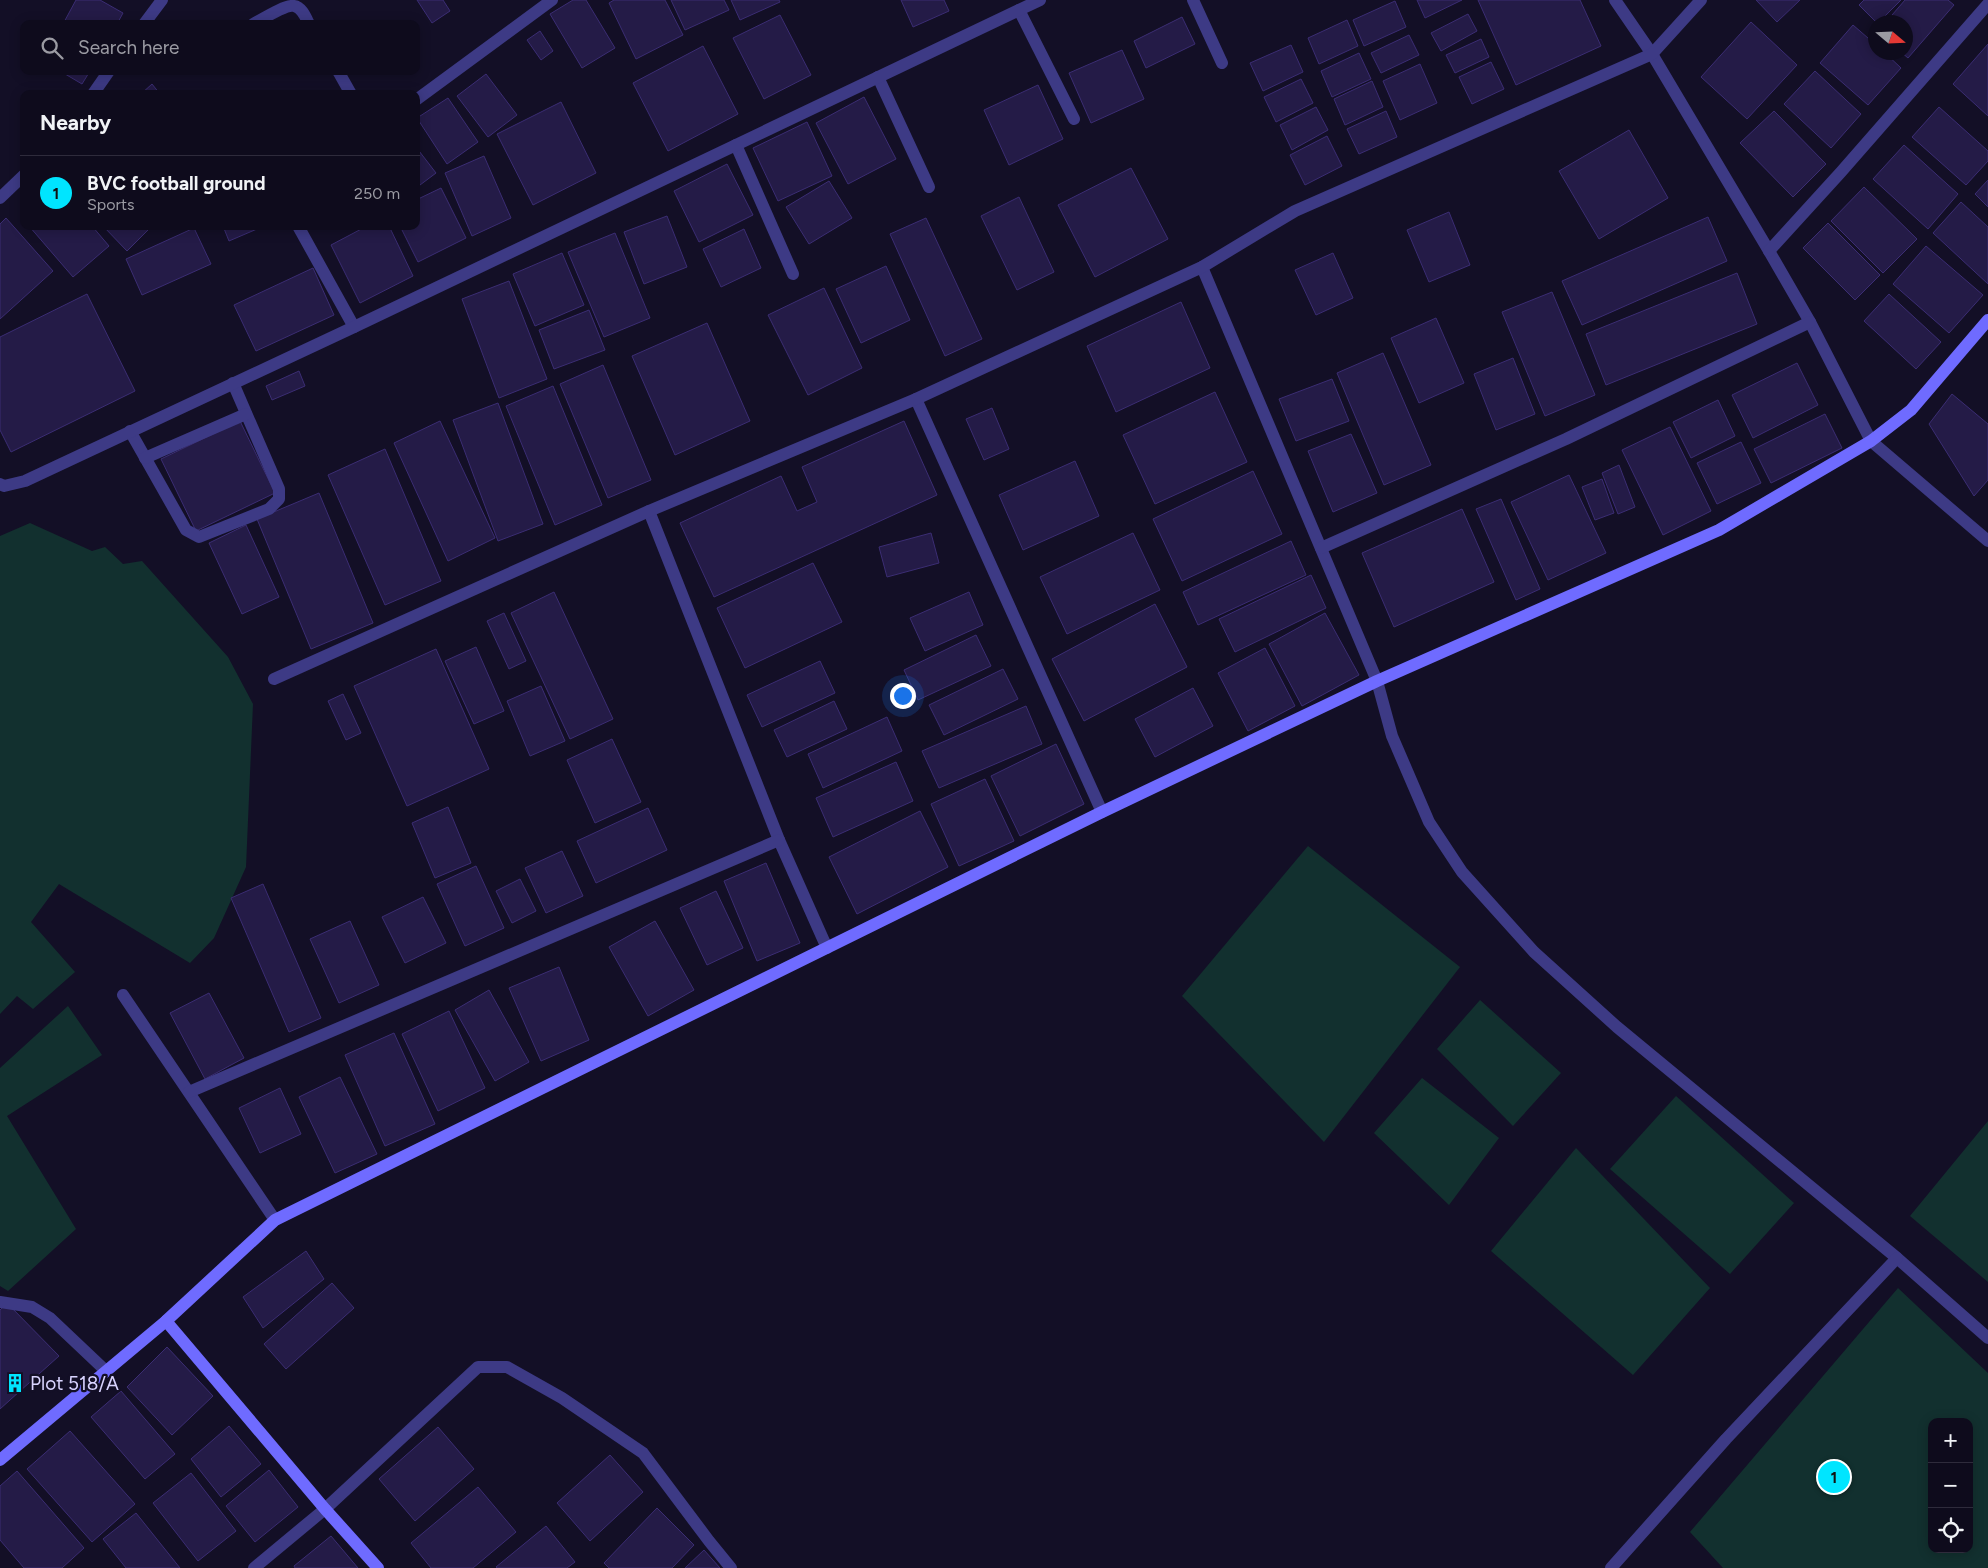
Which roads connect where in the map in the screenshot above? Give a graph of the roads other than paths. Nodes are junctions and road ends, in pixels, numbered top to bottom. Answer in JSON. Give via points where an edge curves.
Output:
{"nodes":[{"id":1,"x":552,"y":0,"type":"edge"},
{"id":2,"x":1040,"y":0,"type":"edge"},
{"id":3,"x":1193,"y":0,"type":"edge"},
{"id":4,"x":1615,"y":0,"type":"edge"},
{"id":5,"x":1701,"y":0,"type":"edge"},
{"id":6,"x":159,"y":1,"type":"edge"},
{"id":7,"x":1985,"y":5,"type":"edge"},
{"id":8,"x":1019,"y":10,"type":"junction"},
{"id":9,"x":147,"y":20,"type":"edge"},
{"id":10,"x":261,"y":20,"type":"edge"},
{"id":11,"x":307,"y":20,"type":"edge"},
{"id":12,"x":1652,"y":54,"type":"junction"},
{"id":13,"x":1222,"y":63,"type":"dead end"},
{"id":14,"x":106,"y":75,"type":"edge"},
{"id":15,"x":340,"y":75,"type":"edge"},
{"id":16,"x":878,"y":77,"type":"junction"},
{"id":17,"x":96,"y":90,"type":"edge"},
{"id":18,"x":349,"y":90,"type":"edge"},
{"id":19,"x":420,"y":97,"type":"edge"},
{"id":20,"x":1074,"y":119,"type":"dead end"},
{"id":21,"x":736,"y":145,"type":"junction"},
{"id":22,"x":20,"y":179,"type":"edge"},
{"id":23,"x":928,"y":187,"type":"dead end"},
{"id":24,"x":0,"y":198,"type":"edge"},
{"id":25,"x":300,"y":230,"type":"edge"},
{"id":26,"x":1770,"y":251,"type":"junction"},
{"id":27,"x":1202,"y":267,"type":"junction"},
{"id":28,"x":793,"y":274,"type":"dead end"},
{"id":29,"x":1988,"y":320,"type":"edge"},
{"id":30,"x":1810,"y":322,"type":"junction"},
{"id":31,"x":354,"y":327,"type":"junction"},
{"id":32,"x":233,"y":383,"type":"junction"},
{"id":33,"x":916,"y":399,"type":"junction"},
{"id":34,"x":246,"y":414,"type":"junction"},
{"id":35,"x":130,"y":431,"type":"junction"},
{"id":36,"x":1871,"y":442,"type":"junction"},
{"id":37,"x":145,"y":458,"type":"junction"},
{"id":38,"x":0,"y":484,"type":"edge"},
{"id":39,"x":649,"y":511,"type":"junction"},
{"id":40,"x":1988,"y":541,"type":"edge"},
{"id":41,"x":1321,"y":548,"type":"junction"},
{"id":42,"x":274,"y":679,"type":"dead end"},
{"id":43,"x":1377,"y":681,"type":"junction"},
{"id":44,"x":1102,"y":812,"type":"junction"},
{"id":45,"x":779,"y":840,"type":"junction"},
{"id":46,"x":827,"y":948,"type":"junction"},
{"id":47,"x":124,"y":995,"type":"dead end"},
{"id":48,"x":189,"y":1092,"type":"junction"},
{"id":49,"x":275,"y":1220,"type":"junction"},
{"id":50,"x":1896,"y":1258,"type":"junction"},
{"id":51,"x":0,"y":1302,"type":"edge"},
{"id":52,"x":166,"y":1322,"type":"junction"},
{"id":53,"x":1988,"y":1338,"type":"edge"},
{"id":54,"x":106,"y":1371,"type":"junction"},
{"id":55,"x":0,"y":1460,"type":"edge"},
{"id":56,"x":325,"y":1509,"type":"junction"},
{"id":57,"x":254,"y":1568,"type":"edge"},
{"id":58,"x":378,"y":1568,"type":"edge"},
{"id":59,"x":731,"y":1568,"type":"edge"},
{"id":60,"x":1611,"y":1568,"type":"edge"}],
"edges":[{"from":1,"to":19,"type":"street"},
{"from":2,"to":8,"type":"street"},
{"from":3,"to":13,"type":"street"},
{"from":4,"to":12,"type":"street"},
{"from":5,"to":12,"type":"street"},
{"from":6,"to":9,"type":"street"},
{"from":7,"to":26,"type":"street"},
{"from":8,"to":16,"type":"street"},
{"from":8,"to":20,"type":"street"},
{"from":10,"to":11,"type":"street","via":[[287,6],[294,6]]},
{"from":12,"to":26,"type":"street"},
{"from":12,"to":27,"type":"street","via":[[1295,211]]},
{"from":14,"to":17,"type":"street"},
{"from":15,"to":18,"type":"street"},
{"from":16,"to":21,"type":"street"},
{"from":16,"to":23,"type":"street"},
{"from":21,"to":28,"type":"street"},
{"from":21,"to":31,"type":"street"},
{"from":22,"to":24,"type":"street"},
{"from":25,"to":31,"type":"street"},
{"from":26,"to":30,"type":"street"},
{"from":27,"to":33,"type":"street"},
{"from":27,"to":41,"type":"street"},
{"from":29,"to":36,"type":"street","via":[[1911,410]]},
{"from":30,"to":36,"type":"street"},
{"from":30,"to":41,"type":"street","via":[[1566,439]]},
{"from":31,"to":32,"type":"street"},
{"from":32,"to":34,"type":"street"},
{"from":32,"to":35,"type":"street"},
{"from":33,"to":39,"type":"street"},
{"from":33,"to":44,"type":"street"},
{"from":34,"to":37,"type":"street"},
{"from":34,"to":37,"type":"street","via":[[279,489],[279,499],[269,509],[199,537],[186,530]]},
{"from":35,"to":37,"type":"street"},
{"from":35,"to":38,"type":"street","via":[[25,481]]},
{"from":36,"to":40,"type":"street"},
{"from":36,"to":43,"type":"street","via":[[1719,530]]},
{"from":39,"to":42,"type":"street"},
{"from":39,"to":45,"type":"street"},
{"from":41,"to":43,"type":"street"},
{"from":43,"to":44,"type":"street"},
{"from":43,"to":50,"type":"street","via":[[1392,736],[1429,822],[1462,872],[1534,952],[1617,1027]]},
{"from":44,"to":46,"type":"street"},
{"from":45,"to":46,"type":"street"},
{"from":45,"to":48,"type":"street"},
{"from":46,"to":49,"type":"street"},
{"from":47,"to":48,"type":"street"},
{"from":48,"to":49,"type":"street"},
{"from":49,"to":52,"type":"street"},
{"from":50,"to":53,"type":"street"},
{"from":50,"to":60,"type":"street","via":[[1726,1438]]},
{"from":51,"to":54,"type":"street","via":[[32,1307],[50,1318]]},
{"from":52,"to":54,"type":"street"},
{"from":52,"to":56,"type":"street"},
{"from":54,"to":55,"type":"street"},
{"from":56,"to":57,"type":"street"},
{"from":56,"to":58,"type":"street"},
{"from":56,"to":59,"type":"street","via":[[478,1367],[507,1367],[562,1398],[643,1454]]}]}
